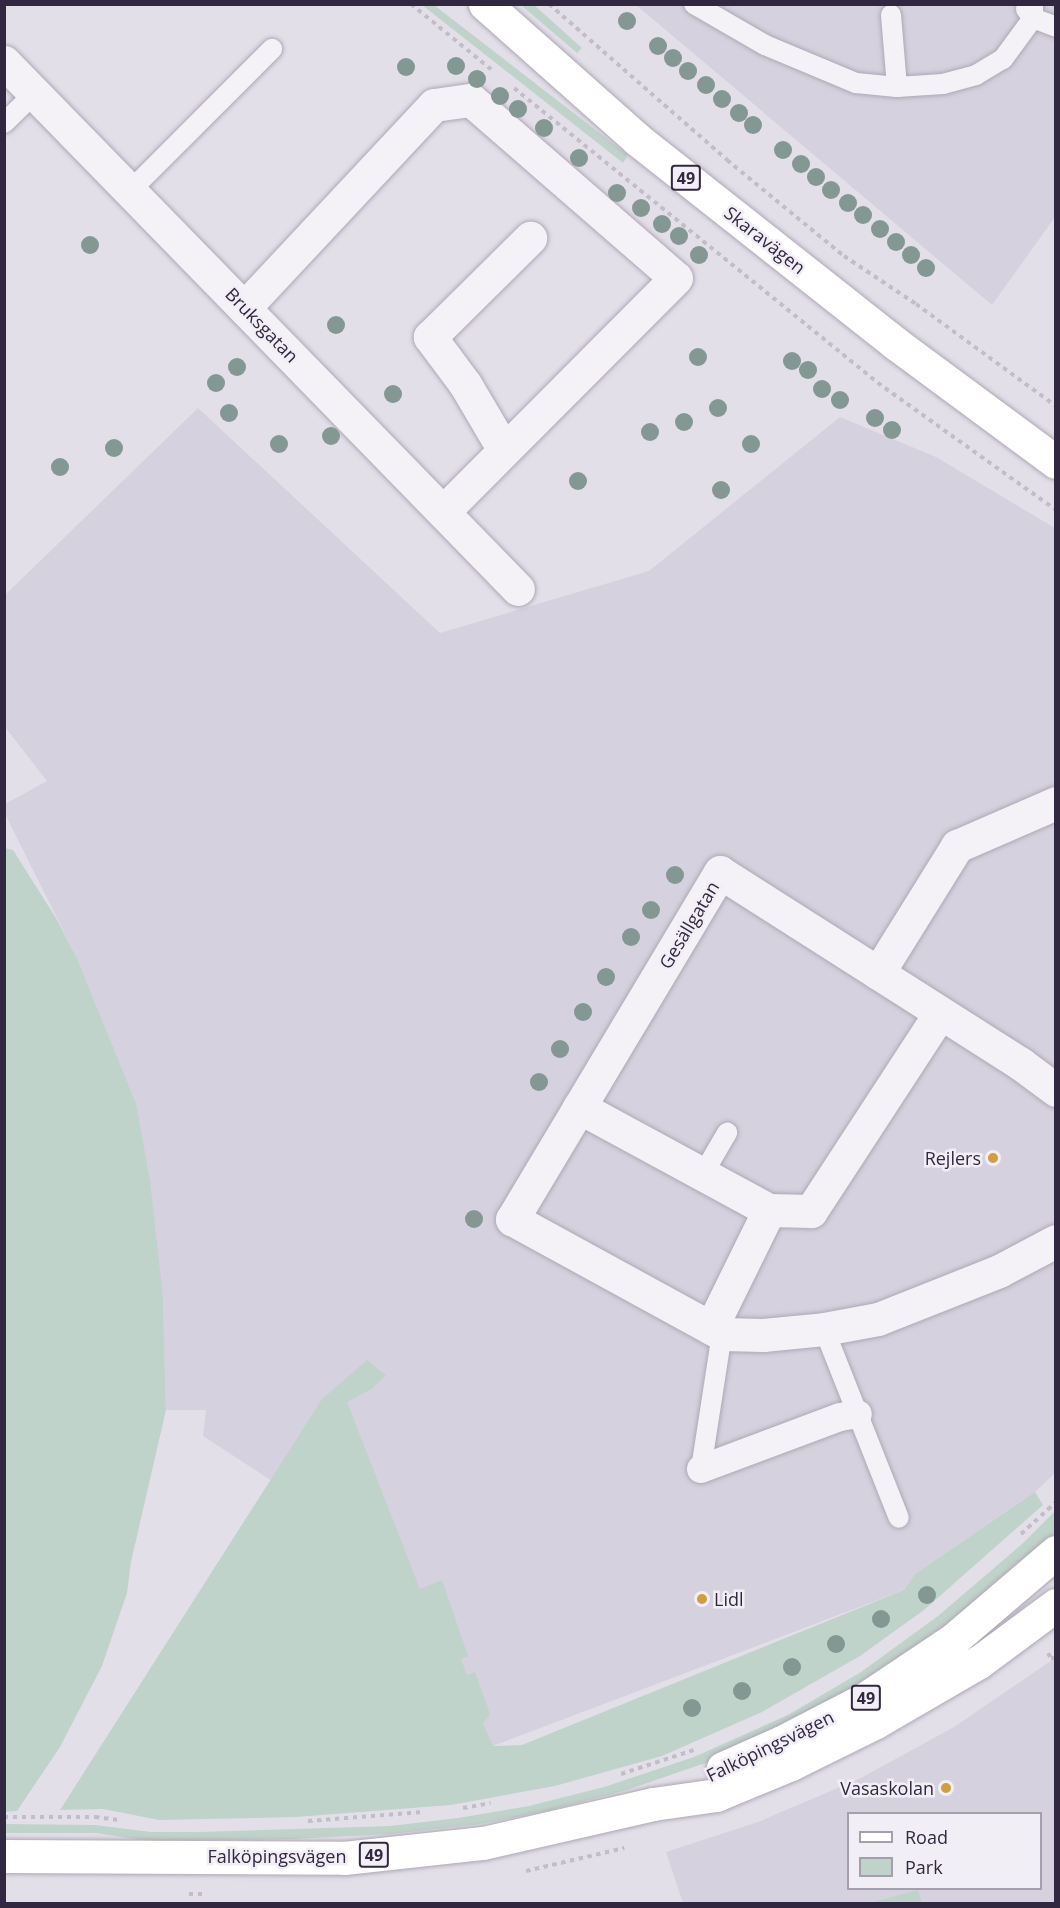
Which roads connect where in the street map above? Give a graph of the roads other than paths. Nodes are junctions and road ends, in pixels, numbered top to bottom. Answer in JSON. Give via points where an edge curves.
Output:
{"nodes":[{"id":1,"x":485,"y":4,"type":"edge"},
{"id":2,"x":694,"y":4,"type":"edge"},
{"id":3,"x":1030,"y":9,"type":"edge"},
{"id":4,"x":891,"y":15,"type":"dead end"},
{"id":5,"x":1056,"y":27,"type":"edge"},
{"id":6,"x":272,"y":49,"type":"dead end"},
{"id":7,"x":4,"y":62,"type":"edge"},
{"id":8,"x":897,"y":87,"type":"junction"},
{"id":9,"x":35,"y":93,"type":"junction"},
{"id":10,"x":4,"y":123,"type":"edge"},
{"id":11,"x":130,"y":191,"type":"junction"},
{"id":12,"x":530,"y":238,"type":"dead end"},
{"id":13,"x":244,"y":308,"type":"junction"},
{"id":14,"x":504,"y":450,"type":"junction"},
{"id":15,"x":1056,"y":462,"type":"edge"},
{"id":16,"x":443,"y":512,"type":"junction"},
{"id":17,"x":518,"y":589,"type":"dead end"},
{"id":18,"x":1056,"y":803,"type":"edge"},
{"id":19,"x":878,"y":973,"type":"junction"},
{"id":20,"x":940,"y":1013,"type":"junction"},
{"id":21,"x":1056,"y":1090,"type":"edge"},
{"id":22,"x":579,"y":1107,"type":"junction"},
{"id":23,"x":727,"y":1133,"type":"dead end"},
{"id":24,"x":703,"y":1174,"type":"junction"},
{"id":25,"x":769,"y":1210,"type":"junction"},
{"id":26,"x":1056,"y":1241,"type":"edge"},
{"id":27,"x":824,"y":1329,"type":"junction"},
{"id":28,"x":717,"y":1331,"type":"junction"},
{"id":29,"x":858,"y":1414,"type":"junction"},
{"id":30,"x":701,"y":1469,"type":"joint"},
{"id":31,"x":899,"y":1518,"type":"dead end"},
{"id":32,"x":1056,"y":1552,"type":"edge"},
{"id":33,"x":1056,"y":1605,"type":"edge"},
{"id":34,"x":653,"y":1804,"type":"junction"},
{"id":35,"x":4,"y":1856,"type":"edge"}],
"edges":[{"from":1,"to":15,"type":"main road","name":"Skaravägen","number":"49","via":[[638,140],[895,343]]},
{"from":2,"to":8,"type":"lane","via":[[765,45],[846,79]]},
{"from":3,"to":5,"type":"lane"},
{"from":3,"to":8,"type":"lane","via":[[1003,59],[976,75],[943,84]]},
{"from":4,"to":8,"type":"lane"},
{"from":6,"to":11,"type":"lane"},
{"from":7,"to":9,"type":"street","name":"Bruksgatan"},
{"from":9,"to":10,"type":"lane"},
{"from":9,"to":11,"type":"street","name":"Bruksgatan"},
{"from":11,"to":13,"type":"street","name":"Bruksgatan"},
{"from":12,"to":14,"type":"street","via":[[430,337],[465,384]]},
{"from":13,"to":14,"type":"street","via":[[434,105],[471,100],[676,278]]},
{"from":13,"to":16,"type":"street","name":"Bruksgatan"},
{"from":14,"to":16,"type":"street"},
{"from":16,"to":17,"type":"street","name":"Bruksgatan"},
{"from":18,"to":19,"type":"street","via":[[957,846]]},
{"from":19,"to":20,"type":"street","name":"Gesällgatan"},
{"from":19,"to":22,"type":"street","name":"Gesällgatan","via":[[720,872]]},
{"from":20,"to":21,"type":"street","name":"Gesällgatan"},
{"from":20,"to":25,"type":"street","via":[[811,1211]]},
{"from":22,"to":24,"type":"street"},
{"from":22,"to":28,"type":"street","via":[[512,1219]]},
{"from":23,"to":24,"type":"lane"},
{"from":24,"to":25,"type":"street"},
{"from":25,"to":28,"type":"street"},
{"from":26,"to":27,"type":"street","via":[[939,1296],[878,1319]]},
{"from":27,"to":28,"type":"street","via":[[763,1335]]},
{"from":27,"to":29,"type":"lane"},
{"from":28,"to":30,"type":"lane"},
{"from":29,"to":30,"type":"street","via":[[840,1417]]},
{"from":29,"to":31,"type":"lane"},
{"from":32,"to":34,"type":"main road","name":"Falköpingsvägen","number":"49","via":[[954,1639],[863,1700]]},
{"from":33,"to":34,"type":"main road","name":"Falköpingsvägen","number":"49","via":[[979,1662],[843,1738],[716,1795]]},
{"from":34,"to":35,"type":"main road","name":"Falköpingsvägen","number":"49","via":[[483,1843],[344,1858]]}]}
